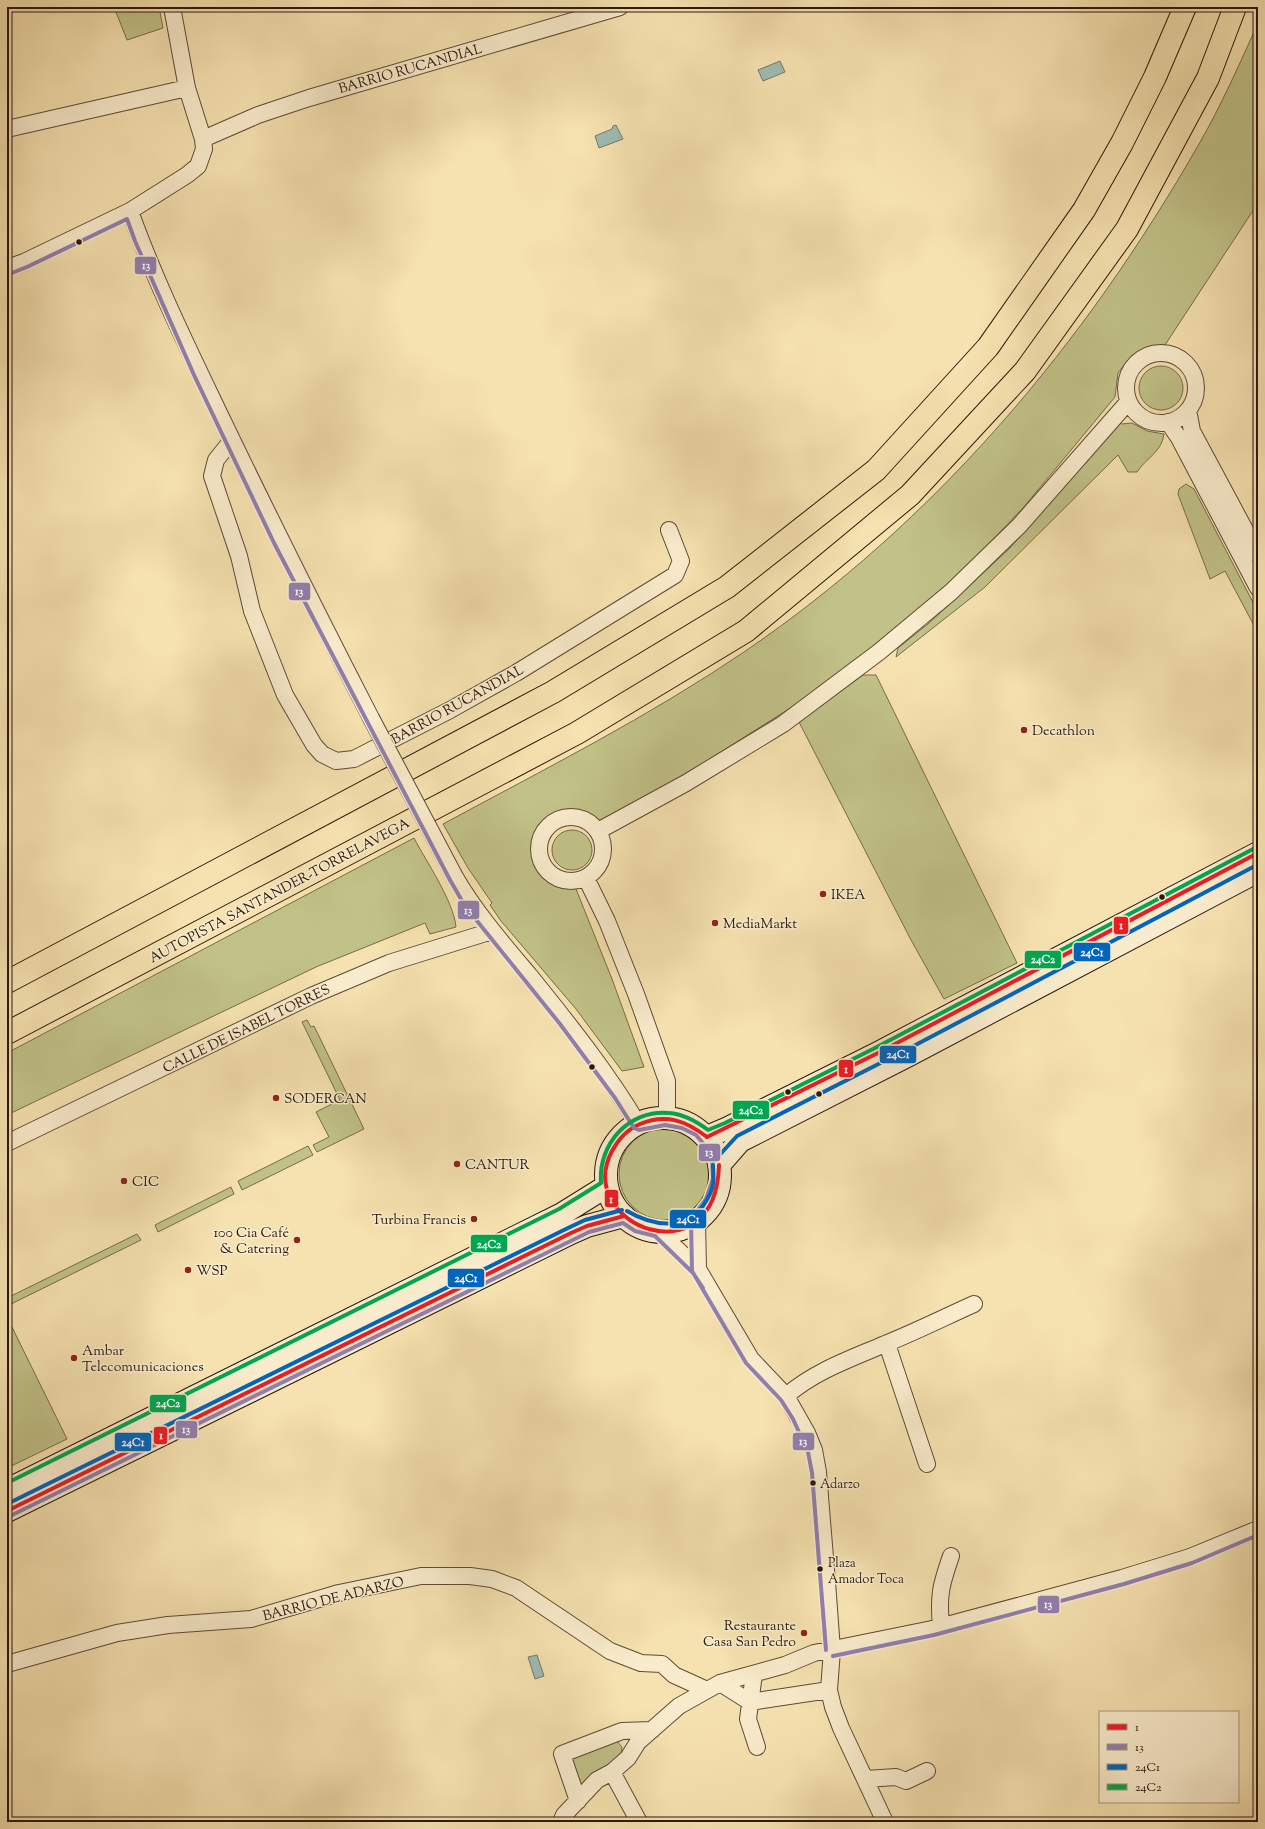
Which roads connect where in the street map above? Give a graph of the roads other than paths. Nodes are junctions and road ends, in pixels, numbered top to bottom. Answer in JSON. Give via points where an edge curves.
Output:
{"nodes":[{"id":1,"x":172,"y":7,"type":"edge"},
{"id":2,"x":620,"y":7,"type":"edge"},
{"id":3,"x":1178,"y":7,"type":"edge"},
{"id":4,"x":1185,"y":7,"type":"edge"},
{"id":5,"x":1235,"y":7,"type":"edge"},
{"id":6,"x":1249,"y":7,"type":"edge"},
{"id":7,"x":1155,"y":77,"type":"junction"},
{"id":8,"x":1208,"y":78,"type":"junction"},
{"id":9,"x":187,"y":88,"type":"junction"},
{"id":10,"x":7,"y":129,"type":"edge"},
{"id":11,"x":203,"y":139,"type":"junction"},
{"id":12,"x":130,"y":211,"type":"junction"},
{"id":13,"x":7,"y":268,"type":"edge"},
{"id":14,"x":1128,"y":402,"type":"junction"},
{"id":15,"x":1188,"y":410,"type":"junction"},
{"id":16,"x":1168,"y":422,"type":"junction"},
{"id":17,"x":232,"y":440,"type":"junction"},
{"id":18,"x":669,"y":530,"type":"dead end"},
{"id":19,"x":1258,"y":554,"type":"edge"},
{"id":20,"x":1258,"y":588,"type":"edge"},
{"id":21,"x":598,"y":831,"type":"junction"},
{"id":22,"x":1258,"y":853,"type":"edge"},
{"id":23,"x":1258,"y":871,"type":"edge"},
{"id":24,"x":586,"y":878,"type":"junction"},
{"id":25,"x":492,"y":931,"type":"junction"},
{"id":26,"x":7,"y":982,"type":"edge"},
{"id":27,"x":7,"y":1033,"type":"edge"},
{"id":28,"x":667,"y":1118,"type":"junction"},
{"id":29,"x":638,"y":1124,"type":"junction"},
{"id":30,"x":707,"y":1136,"type":"junction"},
{"id":31,"x":7,"y":1144,"type":"edge"},
{"id":32,"x":719,"y":1165,"type":"junction"},
{"id":33,"x":606,"y":1186,"type":"junction"},
{"id":34,"x":624,"y":1216,"type":"junction"},
{"id":35,"x":697,"y":1220,"type":"junction"},
{"id":36,"x":658,"y":1231,"type":"junction"},
{"id":37,"x":698,"y":1269,"type":"junction"},
{"id":38,"x":974,"y":1304,"type":"dead end"},
{"id":39,"x":887,"y":1344,"type":"junction"},
{"id":40,"x":786,"y":1396,"type":"junction"},
{"id":41,"x":927,"y":1464,"type":"dead end"},
{"id":42,"x":7,"y":1490,"type":"edge"},
{"id":43,"x":7,"y":1511,"type":"edge"},
{"id":44,"x":1258,"y":1529,"type":"edge"},
{"id":45,"x":951,"y":1556,"type":"dead end"},
{"id":46,"x":942,"y":1627,"type":"junction"},
{"id":47,"x":832,"y":1650,"type":"junction"},
{"id":48,"x":7,"y":1664,"type":"edge"},
{"id":49,"x":754,"y":1674,"type":"junction"},
{"id":50,"x":713,"y":1686,"type":"junction"},
{"id":51,"x":829,"y":1690,"type":"junction"},
{"id":52,"x":750,"y":1702,"type":"junction"},
{"id":53,"x":652,"y":1730,"type":"junction"},
{"id":54,"x":757,"y":1747,"type":"dead end"},
{"id":55,"x":927,"y":1771,"type":"dead end"},
{"id":56,"x":612,"y":1772,"type":"junction"},
{"id":57,"x":866,"y":1779,"type":"junction"},
{"id":58,"x":578,"y":1801,"type":"junction"},
{"id":59,"x":561,"y":1822,"type":"edge"},
{"id":60,"x":639,"y":1822,"type":"edge"},
{"id":61,"x":885,"y":1822,"type":"edge"}],
"edges":[{"from":1,"to":9,"type":"street"},
{"from":2,"to":11,"type":"street","name":"BARRIO RUCANDIAL","via":[[308,98],[258,115]]},
{"from":3,"to":7,"type":"highway"},
{"from":4,"to":7,"type":"highway"},
{"from":5,"to":8,"type":"highway","name":"AUTOPISTA SANTANDER-TORRELAVEGA"},
{"from":6,"to":8,"type":"highway"},
{"from":7,"to":26,"type":"highway","via":[[1084,210],[988,347],[876,470],[727,587],[553,692]]},
{"from":8,"to":27,"type":"highway","name":"AUTOPISTA SANTANDER-TORRELAVEGA","via":[[1127,229],[1025,371],[910,495],[746,632],[577,733]]},
{"from":9,"to":10,"type":"street"},
{"from":9,"to":11,"type":"street"},
{"from":11,"to":12,"type":"street","via":[[204,149],[198,166]]},
{"from":12,"to":13,"type":"street"},
{"from":12,"to":17,"type":"street","via":[[146,253]]},
{"from":14,"to":15,"type":"street","via":[[1126,383],[1133,366],[1148,355],[1166,353],[1183,361],[1194,376],[1195,393]]},
{"from":14,"to":16,"type":"street","via":[[1142,418],[1158,423]]},
{"from":14,"to":21,"type":"street","via":[[1019,526],[951,592],[879,652],[783,724],[686,783]]},
{"from":15,"to":16,"type":"street"},
{"from":15,"to":19,"type":"street","via":[[1192,431]]},
{"from":16,"to":20,"type":"street"},
{"from":17,"to":18,"type":"street","name":"BARRIO RUCANDIAL","via":[[216,460],[212,476],[240,556],[252,611],[285,695],[314,745],[322,754],[336,761],[354,759],[404,735],[516,673],[675,575],[681,561]]},
{"from":17,"to":25,"type":"street","bridge":true,"via":[[280,540],[455,877],[470,903]]},
{"from":21,"to":24,"type":"street","via":[[603,841],[604,852],[595,872]]},
{"from":21,"to":24,"type":"street","via":[[585,820],[568,817],[552,824],[541,838],[539,846],[542,863],[553,876],[569,882]]},
{"from":22,"to":30,"type":"main road","via":[[878,1053]]},
{"from":23,"to":32,"type":"main road","via":[[909,1055],[747,1137],[740,1141]]},
{"from":24,"to":28,"type":"street","via":[[607,921],[667,1081]]},
{"from":25,"to":29,"type":"street","via":[[565,1020]]},
{"from":25,"to":31,"type":"street","name":"CALLE DE ISABEL TORRES","via":[[388,963],[311,996]]},
{"from":28,"to":29,"type":"main road"},
{"from":28,"to":30,"type":"main road","via":[[687,1124]]},
{"from":29,"to":33,"type":"main road","via":[[624,1133],[612,1150]]},
{"from":30,"to":32,"type":"main road"},
{"from":32,"to":35,"type":"main road","via":[[719,1185],[714,1199],[708,1210]]},
{"from":33,"to":34,"type":"main road"},
{"from":33,"to":42,"type":"main road","via":[[562,1214]]},
{"from":34,"to":36,"type":"main road","via":[[638,1226]]},
{"from":34,"to":43,"type":"main road","via":[[571,1233]]},
{"from":35,"to":36,"type":"main road","via":[[682,1228]]},
{"from":35,"to":37,"type":"street"},
{"from":36,"to":37,"type":"street"},
{"from":37,"to":40,"type":"street","via":[[751,1359]]},
{"from":38,"to":39,"type":"street"},
{"from":39,"to":40,"type":"street","via":[[825,1369],[802,1382]]},
{"from":39,"to":41,"type":"street"},
{"from":40,"to":47,"type":"street","via":[[807,1433],[814,1450],[818,1472]]},
{"from":44,"to":46,"type":"street","via":[[1167,1565]]},
{"from":45,"to":46,"type":"street","via":[[941,1586],[939,1605]]},
{"from":46,"to":47,"type":"street"},
{"from":47,"to":49,"type":"street","via":[[814,1653]]},
{"from":47,"to":51,"type":"street"},
{"from":48,"to":50,"type":"street","name":"BARRIO DE ADARZO","via":[[117,1633],[168,1625],[251,1619],[339,1593],[421,1576],[470,1576],[492,1579],[516,1588],[610,1651],[641,1663],[662,1664],[674,1675]]},
{"from":49,"to":50,"type":"street"},
{"from":49,"to":52,"type":"street"},
{"from":50,"to":52,"type":"street","name":"BARRIO DE ADARZO"},
{"from":50,"to":53,"type":"street","via":[[679,1706]]},
{"from":51,"to":52,"type":"street"},
{"from":51,"to":57,"type":"street","via":[[838,1721]]},
{"from":52,"to":54,"type":"street","via":[[748,1719]]},
{"from":53,"to":56,"type":"street"},
{"from":53,"to":58,"type":"street","via":[[622,1731],[562,1754]]},
{"from":55,"to":57,"type":"street","via":[[906,1781],[896,1777]]},
{"from":56,"to":58,"type":"street","via":[[597,1780]]},
{"from":56,"to":60,"type":"street"},
{"from":57,"to":61,"type":"street"},
{"from":58,"to":59,"type":"street"}]}
